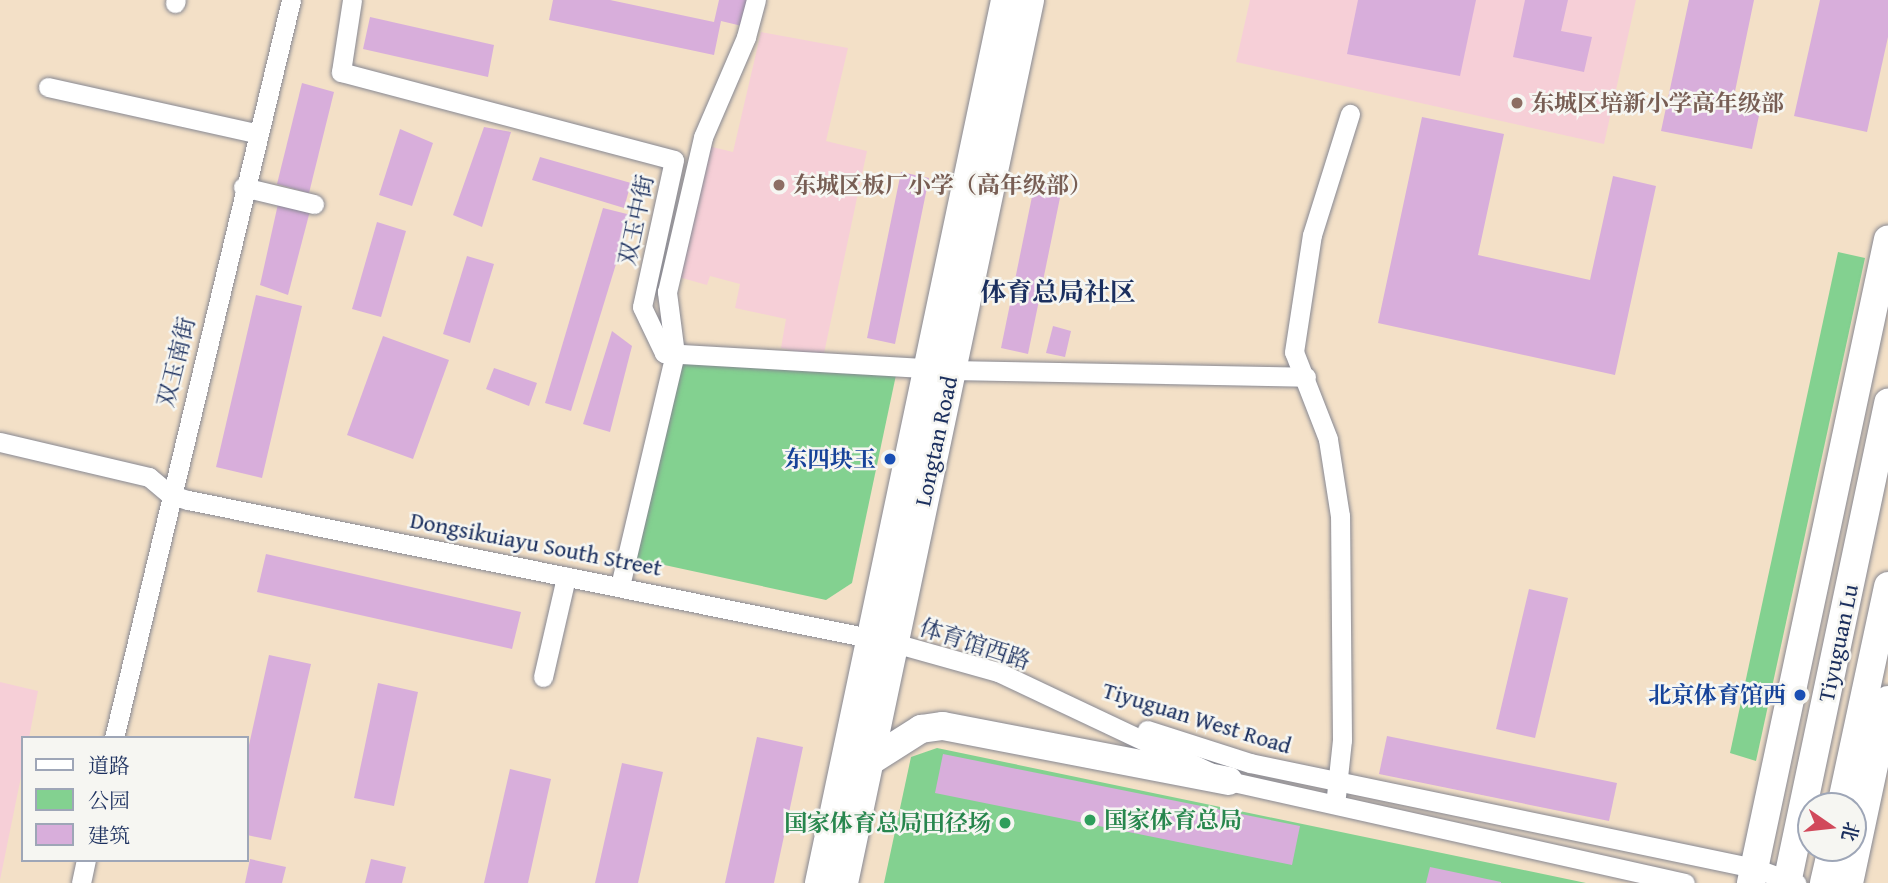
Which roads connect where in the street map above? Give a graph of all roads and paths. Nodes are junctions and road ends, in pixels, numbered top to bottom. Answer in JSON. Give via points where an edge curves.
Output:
{"nodes":[{"id":1,"x":290,"y":0,"type":"edge"},
{"id":2,"x":352,"y":0,"type":"edge"},
{"id":3,"x":756,"y":0,"type":"edge"},
{"id":4,"x":1005,"y":0,"type":"edge"},
{"id":5,"x":1030,"y":0,"type":"edge"},
{"id":6,"x":48,"y":87,"type":"dead end"},
{"id":7,"x":1350,"y":114,"type":"dead end"},
{"id":8,"x":256,"y":133,"type":"junction"},
{"id":9,"x":243,"y":187,"type":"junction"},
{"id":10,"x":314,"y":204,"type":"dead end"},
{"id":11,"x":1888,"y":239,"type":"edge"},
{"id":12,"x":675,"y":354,"type":"junction"},
{"id":13,"x":940,"y":369,"type":"junction"},
{"id":14,"x":1306,"y":377,"type":"junction"},
{"id":15,"x":1888,"y":403,"type":"edge"},
{"id":16,"x":1,"y":447,"type":"edge"},
{"id":17,"x":169,"y":494,"type":"junction"},
{"id":18,"x":566,"y":578,"type":"junction"},
{"id":19,"x":620,"y":586,"type":"junction"},
{"id":20,"x":1888,"y":586,"type":"edge"},
{"id":21,"x":883,"y":640,"type":"junction"},
{"id":22,"x":543,"y":677,"type":"dead end"},
{"id":23,"x":1888,"y":700,"type":"edge"},
{"id":24,"x":1079,"y":709,"type":"junction"},
{"id":25,"x":114,"y":736,"type":"edge"},
{"id":26,"x":869,"y":762,"type":"junction"},
{"id":27,"x":1230,"y":781,"type":"junction"},
{"id":28,"x":1338,"y":783,"type":"junction"},
{"id":29,"x":1844,"y":792,"type":"edge"},
{"id":30,"x":1334,"y":803,"type":"junction"},
{"id":31,"x":86,"y":862,"type":"edge"},
{"id":32,"x":1829,"y":862,"type":"edge"},
{"id":33,"x":1752,"y":875,"type":"edge"},
{"id":34,"x":1790,"y":881,"type":"edge"},
{"id":35,"x":81,"y":883,"type":"edge"},
{"id":36,"x":819,"y":883,"type":"edge"},
{"id":37,"x":844,"y":883,"type":"edge"},
{"id":38,"x":1685,"y":883,"type":"edge"},
{"id":39,"x":1824,"y":883,"type":"edge"},
{"id":40,"x":1849,"y":883,"type":"edge"}],
"edges":[{"from":1,"to":8,"type":"street","name":"双玉南街"},
{"from":2,"to":12,"type":"street","name":"双玉中街","via":[[341,72],[674,160],[642,307],[664,353]]},
{"from":3,"to":12,"type":"street","via":[[746,37],[703,137],[667,292]]},
{"from":4,"to":13,"type":"street","name":"Longtan Road"},
{"from":5,"to":13,"type":"street","name":"Longtan Road"},
{"from":6,"to":8,"type":"street"},
{"from":7,"to":14,"type":"street","via":[[1312,235],[1294,352]]},
{"from":8,"to":9,"type":"street","name":"双玉南街"},
{"from":9,"to":10,"type":"street"},
{"from":9,"to":17,"type":"street","name":"双玉南街"},
{"from":11,"to":33,"type":"street"},
{"from":12,"to":13,"type":"street"},
{"from":12,"to":19,"type":"street"},
{"from":13,"to":14,"type":"street"},
{"from":13,"to":21,"type":"street","name":"Longtan Road"},
{"from":14,"to":28,"type":"street","via":[[1328,439],[1340,516]]},
{"from":15,"to":34,"type":"street","name":"Tiyuguan Lu"},
{"from":16,"to":17,"type":"street","via":[[149,477]]},
{"from":17,"to":18,"type":"street","name":"Dongsikuiayu South Street"},
{"from":17,"to":25,"type":"street","name":"双玉南街"},
{"from":18,"to":19,"type":"street","name":"Dongsikuiayu South Street"},
{"from":18,"to":22,"type":"street"},
{"from":19,"to":21,"type":"street","name":"Dongsikuiayu South Street"},
{"from":20,"to":29,"type":"street"},
{"from":21,"to":24,"type":"street","name":"体育馆西路","via":[[998,672]]},
{"from":21,"to":26,"type":"street","name":"Longtan Road"},
{"from":21,"to":36,"type":"street","name":"Longtan Road"},
{"from":23,"to":40,"type":"street"},
{"from":24,"to":27,"type":"street","name":"Tiyuguan West Road"},
{"from":24,"to":28,"type":"street","name":"Tiyuguan West Road","via":[[1250,763]]},
{"from":26,"to":27,"type":"street","via":[[921,729],[943,726]]},
{"from":26,"to":37,"type":"street","name":"Longtan Road"},
{"from":27,"to":30,"type":"street","name":"Tiyuguan West Road"},
{"from":28,"to":30,"type":"street"},
{"from":28,"to":33,"type":"street","name":"Tiyuguan West Road"},
{"from":30,"to":38,"type":"street","name":"Tiyuguan West Road"},
{"from":31,"to":35,"type":"street"},
{"from":32,"to":39,"type":"street"},
{"from":33,"to":34,"type":"street","name":"Tiyuguan West Road"}]}
